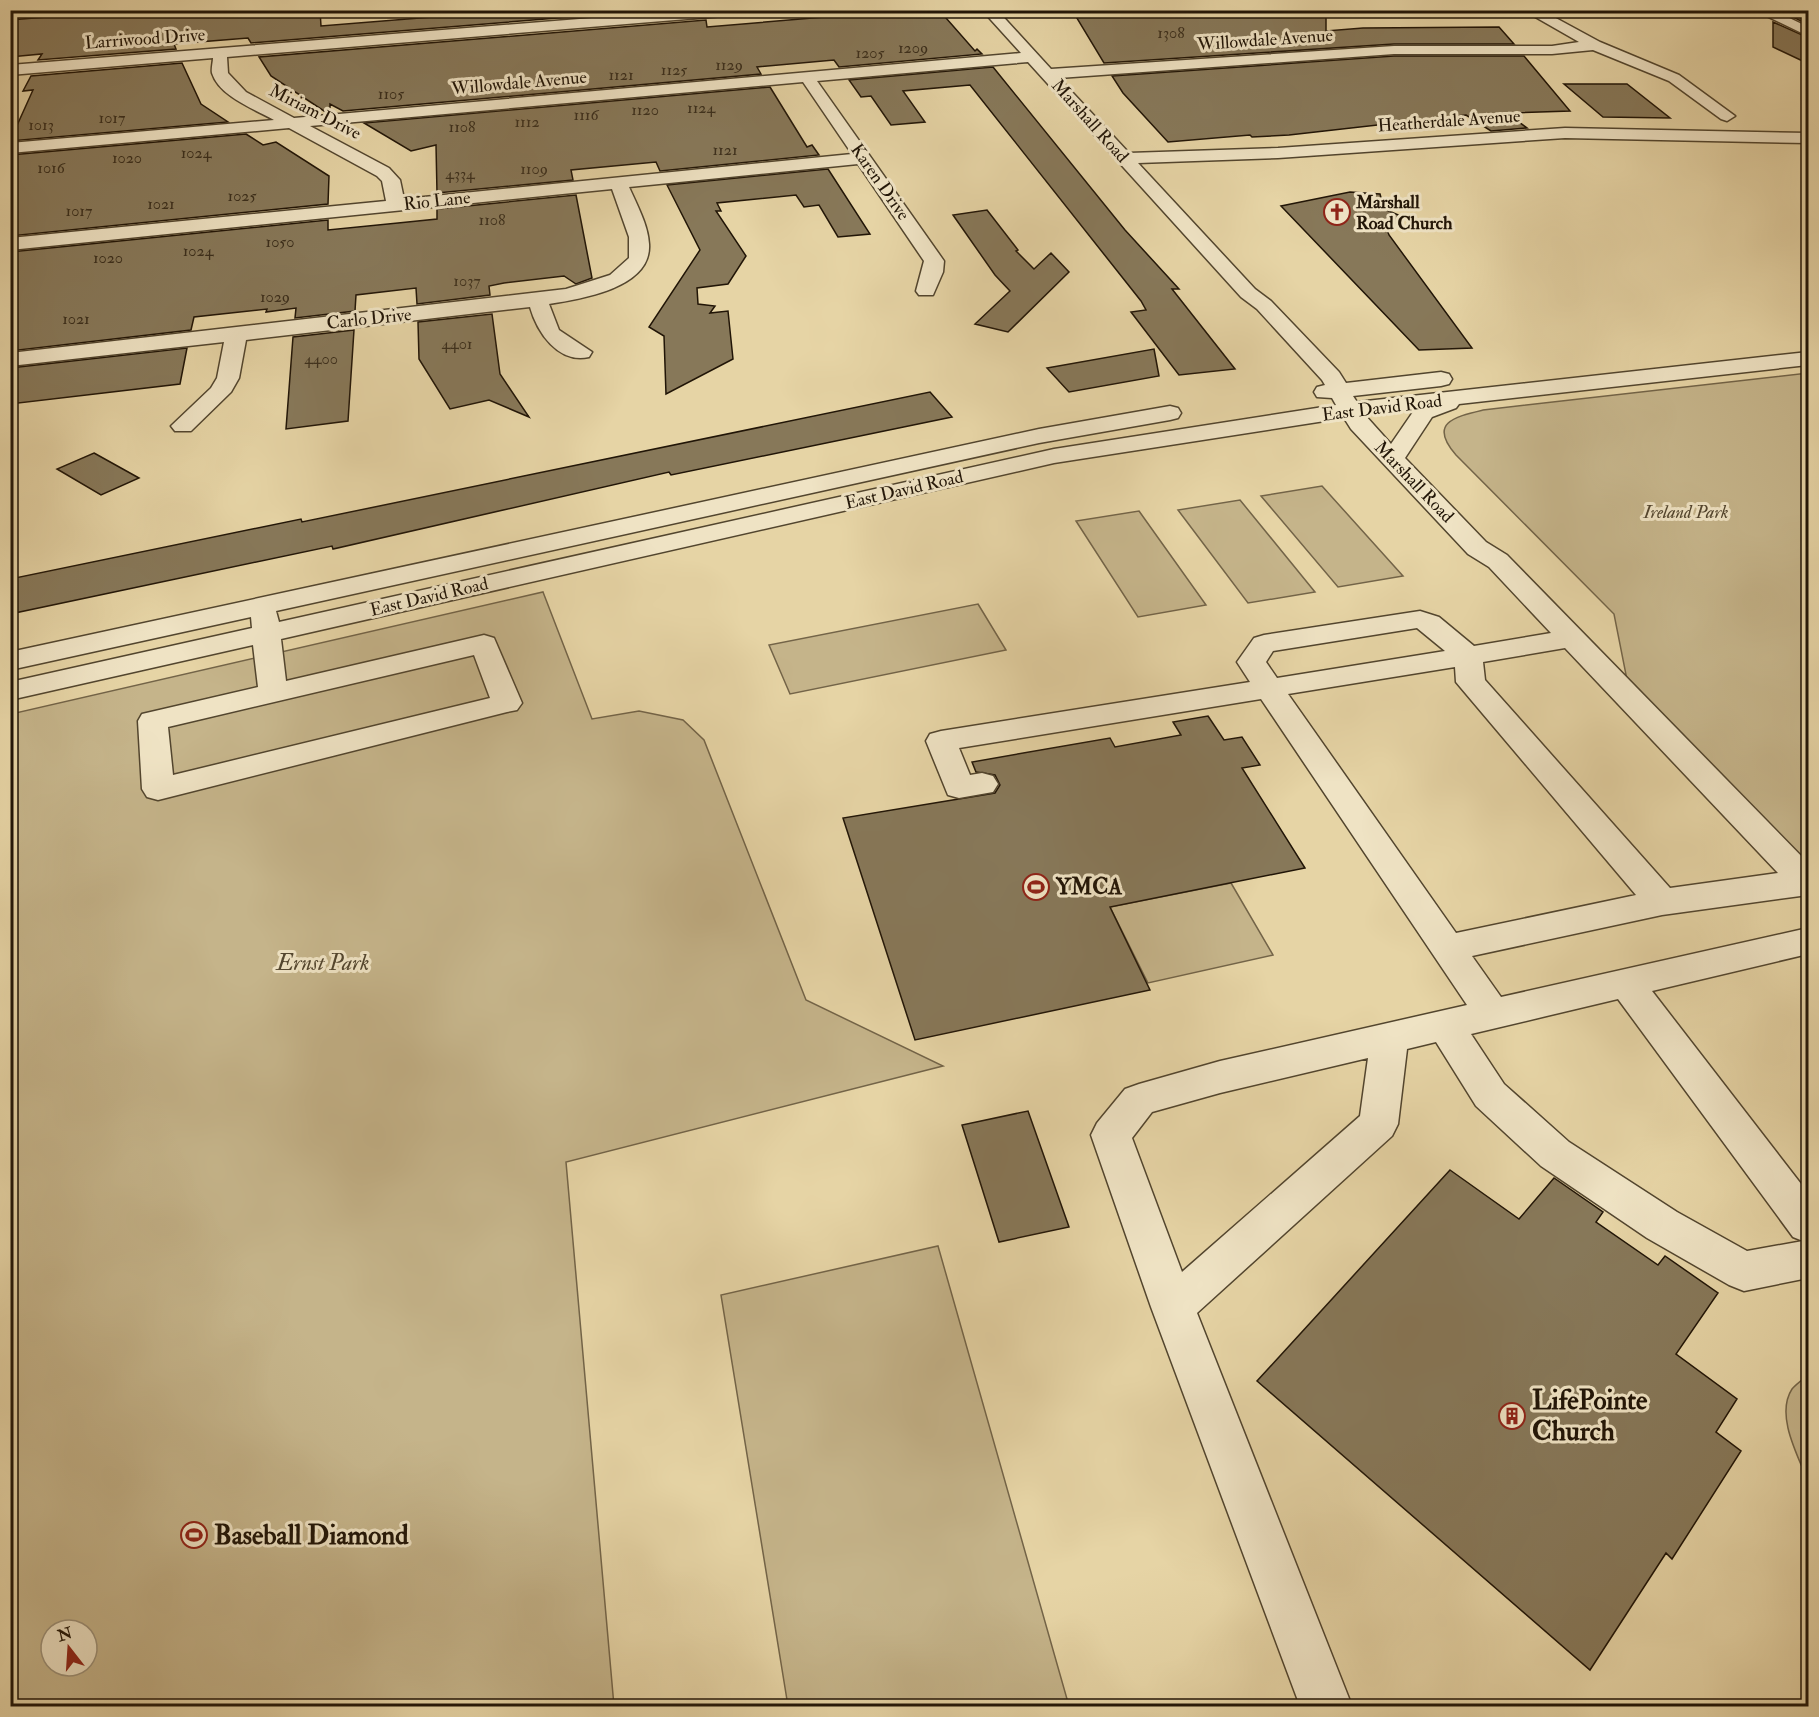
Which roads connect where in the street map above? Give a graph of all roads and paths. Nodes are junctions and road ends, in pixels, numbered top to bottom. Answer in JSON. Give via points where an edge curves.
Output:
{"nodes":[{"id":1,"x":748,"y":10,"type":"edge"},
{"id":2,"x":989,"y":10,"type":"edge"},
{"id":3,"x":1530,"y":10,"type":"edge"},
{"id":4,"x":1761,"y":10,"type":"edge"},
{"id":5,"x":1809,"y":32,"type":"edge"},
{"id":6,"x":1595,"y":45,"type":"junction"},
{"id":7,"x":220,"y":53,"type":"junction"},
{"id":8,"x":1031,"y":57,"type":"junction"},
{"id":9,"x":10,"y":70,"type":"edge"},
{"id":10,"x":1047,"y":74,"type":"junction"},
{"id":11,"x":807,"y":77,"type":"junction"},
{"id":12,"x":1727,"y":116,"type":"dead end"},
{"id":13,"x":291,"y":123,"type":"junction"},
{"id":14,"x":1809,"y":138,"type":"edge"},
{"id":15,"x":10,"y":148,"type":"edge"},
{"id":16,"x":863,"y":158,"type":"junction"},
{"id":17,"x":1123,"y":158,"type":"junction"},
{"id":18,"x":620,"y":183,"type":"junction"},
{"id":19,"x":396,"y":205,"type":"junction"},
{"id":20,"x":10,"y":244,"type":"edge"},
{"id":21,"x":926,"y":291,"type":"dead end"},
{"id":22,"x":538,"y":300,"type":"junction"},
{"id":23,"x":237,"y":335,"type":"junction"},
{"id":24,"x":1809,"y":338,"type":"edge"},
{"id":25,"x":580,"y":352,"type":"dead end"},
{"id":26,"x":1809,"y":358,"type":"edge"},
{"id":27,"x":10,"y":360,"type":"edge"},
{"id":28,"x":1457,"y":399,"type":"junction"},
{"id":29,"x":1345,"y":401,"type":"junction"},
{"id":30,"x":183,"y":426,"type":"dead end"},
{"id":31,"x":1392,"y":459,"type":"junction"},
{"id":32,"x":265,"y":620,"type":"junction"},
{"id":33,"x":1571,"y":638,"type":"junction"},
{"id":34,"x":1468,"y":656,"type":"junction"},
{"id":35,"x":10,"y":662,"type":"edge"},
{"id":36,"x":1271,"y":690,"type":"junction"},
{"id":37,"x":10,"y":691,"type":"edge"},
{"id":38,"x":273,"y":693,"type":"junction"},
{"id":39,"x":982,"y":784,"type":"dead end"},
{"id":40,"x":1808,"y":882,"type":"edge"},
{"id":41,"x":1662,"y":902,"type":"junction"},
{"id":42,"x":1809,"y":941,"type":"edge"},
{"id":43,"x":1448,"y":948,"type":"junction"},
{"id":44,"x":1626,"y":983,"type":"junction"},
{"id":45,"x":1493,"y":1014,"type":"junction"},
{"id":46,"x":1445,"y":1025,"type":"junction"},
{"id":47,"x":1390,"y":1038,"type":"junction"},
{"id":48,"x":1809,"y":1224,"type":"edge"},
{"id":49,"x":1809,"y":1259,"type":"edge"},
{"id":50,"x":1173,"y":1307,"type":"junction"},
{"id":51,"x":1326,"y":1707,"type":"edge"}],
"edges":[{"from":1,"to":7,"type":"street","name":"Larriwood Drive"},
{"from":2,"to":8,"type":"street","name":"Marshall Road"},
{"from":3,"to":6,"type":"street"},
{"from":4,"to":5,"type":"street"},
{"from":6,"to":10,"type":"street","name":"Willowdale Avenue","via":[[1552,50],[1385,51]]},
{"from":6,"to":12,"type":"street","via":[[1674,78]]},
{"from":7,"to":9,"type":"street","name":"Larriwood Drive"},
{"from":7,"to":13,"type":"street","name":"Miriam Drive","via":[[220,73],[227,84]]},
{"from":8,"to":10,"type":"street","name":"Marshall Road"},
{"from":8,"to":11,"type":"street","name":"Willowdale Avenue"},
{"from":10,"to":17,"type":"street","name":"Marshall Road"},
{"from":11,"to":13,"type":"street","name":"Willowdale Avenue"},
{"from":11,"to":16,"type":"street","name":"Karen Drive"},
{"from":13,"to":15,"type":"street","name":"Willowdale Avenue"},
{"from":13,"to":19,"type":"street","name":"Miriam Drive","via":[[383,172],[391,180]]},
{"from":14,"to":17,"type":"street","name":"Heatherdale Avenue","via":[[1565,132],[1278,153]]},
{"from":16,"to":18,"type":"street","name":"Rio Lane"},
{"from":16,"to":21,"type":"street","name":"Karen Drive","via":[[934,261]]},
{"from":17,"to":29,"type":"street","name":"Marshall Road","via":[[1331,377]]},
{"from":18,"to":19,"type":"street","name":"Rio Lane"},
{"from":18,"to":22,"type":"street","name":"Carlo Drive","via":[[640,246],[632,268],[599,287]]},
{"from":19,"to":20,"type":"street","name":"Rio Lane"},
{"from":22,"to":23,"type":"street","name":"Carlo Drive"},
{"from":22,"to":25,"type":"street","via":[[547,331],[555,341]]},
{"from":23,"to":27,"type":"street","name":"Carlo Drive"},
{"from":23,"to":30,"type":"street","via":[[228,378],[219,392]]},
{"from":24,"to":29,"type":"street","name":"East David Road"},
{"from":26,"to":28,"type":"street","name":"East David Road"},
{"from":28,"to":29,"type":"street","name":"East David Road"},
{"from":28,"to":31,"type":"street","via":[[1424,412]]},
{"from":29,"to":31,"type":"street","name":"Marshall Road","via":[[1359,424]]},
{"from":29,"to":32,"type":"street","name":"East David Road","via":[[1054,456]]},
{"from":31,"to":33,"type":"street","name":"Marshall Road"},
{"from":32,"to":35,"type":"street","name":"East David Road"},
{"from":32,"to":37,"type":"street","name":"East David Road"},
{"from":32,"to":38,"type":"street"},
{"from":33,"to":34,"type":"street"},
{"from":33,"to":40,"type":"street","name":"Marshall Road"},
{"from":34,"to":36,"type":"street"},
{"from":34,"to":36,"type":"street","via":[[1420,619],[1264,644],[1251,662]]},
{"from":34,"to":41,"type":"street","via":[[1471,682]]},
{"from":36,"to":39,"type":"street","via":[[941,741],[959,787]]},
{"from":36,"to":43,"type":"street"},
{"from":38,"to":38,"type":"street","via":[[484,644],[507,703],[158,789],[153,722]]},
{"from":40,"to":41,"type":"street"},
{"from":41,"to":43,"type":"street"},
{"from":42,"to":44,"type":"street"},
{"from":43,"to":45,"type":"street"},
{"from":44,"to":45,"type":"street"},
{"from":44,"to":48,"type":"street"},
{"from":45,"to":46,"type":"street"},
{"from":46,"to":47,"type":"street"},
{"from":46,"to":49,"type":"street","via":[[1490,1095],[1556,1154],[1662,1225],[1744,1271]]},
{"from":47,"to":50,"type":"street","via":[[1378,1124]]},
{"from":47,"to":50,"type":"street","via":[[1138,1100],[1111,1135]]},
{"from":50,"to":51,"type":"street"}]}
